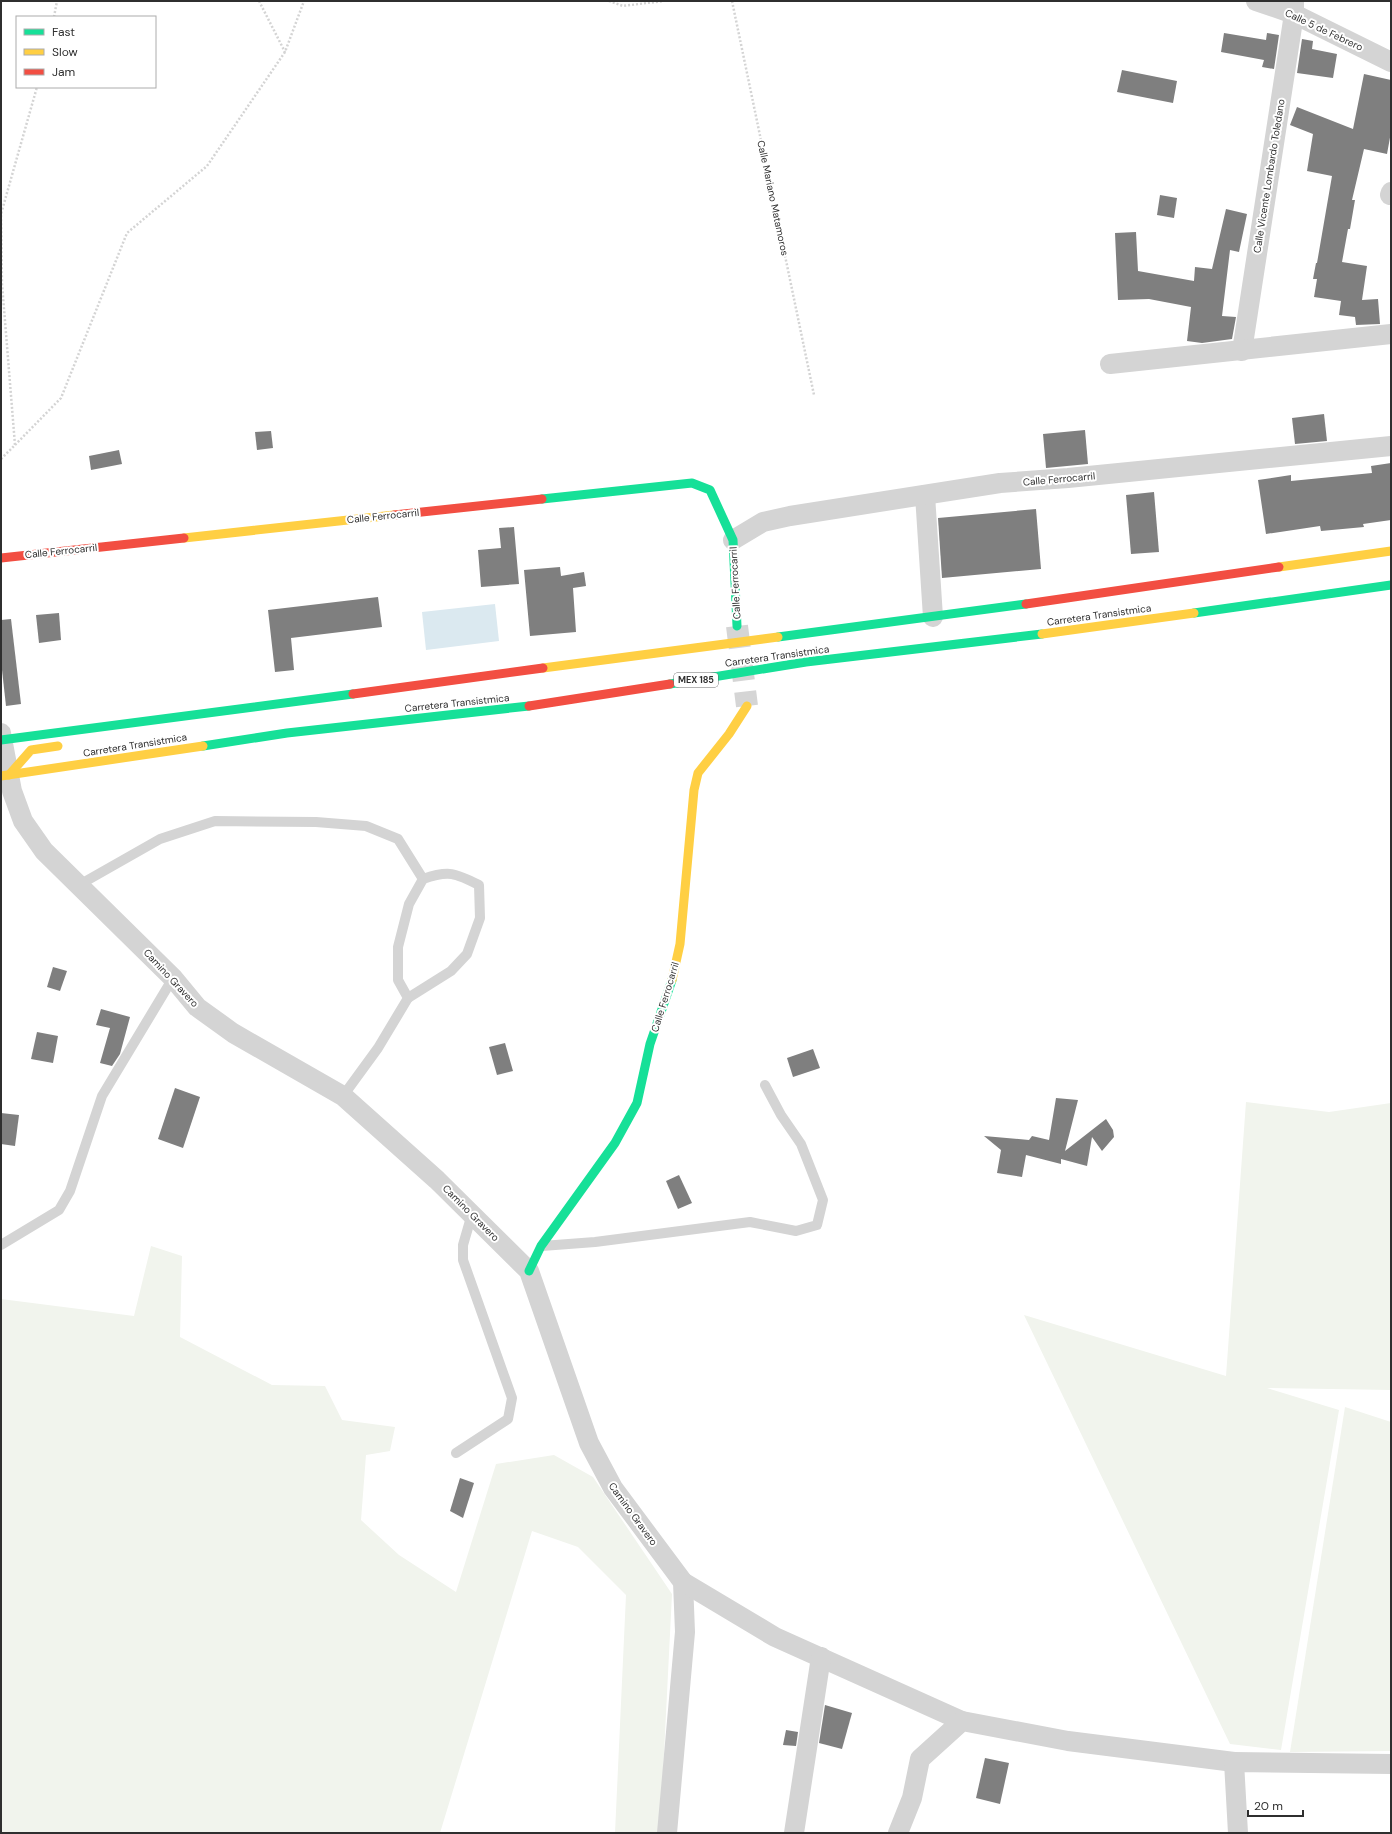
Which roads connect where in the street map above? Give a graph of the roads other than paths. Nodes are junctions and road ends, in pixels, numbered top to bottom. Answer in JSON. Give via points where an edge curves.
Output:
{"nodes":[{"id":1,"x":1256,"y":1,"type":"edge"},
{"id":2,"x":1294,"y":8,"type":"edge"},
{"id":3,"x":1391,"y":62,"type":"edge"},
{"id":4,"x":1391,"y":334,"type":"edge"},
{"id":5,"x":1242,"y":351,"type":"junction"},
{"id":6,"x":1110,"y":364,"type":"dead end"},
{"id":7,"x":1391,"y":446,"type":"edge"},
{"id":8,"x":925,"y":495,"type":"junction"},
{"id":9,"x":733,"y":540,"type":"junction"},
{"id":10,"x":1391,"y":551,"type":"edge"},
{"id":11,"x":1,"y":558,"type":"edge"},
{"id":12,"x":1391,"y":585,"type":"edge"},
{"id":13,"x":933,"y":617,"type":"junction"},
{"id":14,"x":737,"y":626,"type":"tunnel mouth"},
{"id":15,"x":747,"y":706,"type":"tunnel mouth"},
{"id":16,"x":169,"y":719,"type":"junction"},
{"id":17,"x":147,"y":731,"type":"dead end"},
{"id":18,"x":1,"y":738,"type":"edge"},
{"id":19,"x":70,"y":744,"type":"dead end"},
{"id":20,"x":6,"y":786,"type":"edge"},
{"id":21,"x":423,"y":879,"type":"junction"},
{"id":22,"x":79,"y":885,"type":"junction"},
{"id":23,"x":173,"y":978,"type":"junction"},
{"id":24,"x":408,"y":998,"type":"junction"},
{"id":25,"x":765,"y":1085,"type":"dead end"},
{"id":26,"x":343,"y":1096,"type":"junction"},
{"id":27,"x":472,"y":1214,"type":"junction"},
{"id":28,"x":1,"y":1245,"type":"edge"},
{"id":29,"x":541,"y":1246,"type":"junction"},
{"id":30,"x":530,"y":1271,"type":"junction"},
{"id":31,"x":456,"y":1453,"type":"dead end"},
{"id":32,"x":683,"y":1582,"type":"junction"},
{"id":33,"x":821,"y":1657,"type":"junction"},
{"id":34,"x":962,"y":1721,"type":"junction"},
{"id":35,"x":1234,"y":1762,"type":"junction"},
{"id":36,"x":1391,"y":1764,"type":"edge"},
{"id":37,"x":667,"y":1833,"type":"edge"},
{"id":38,"x":794,"y":1833,"type":"edge"},
{"id":39,"x":898,"y":1833,"type":"edge"},
{"id":40,"x":1238,"y":1833,"type":"edge"}],
"edges":[{"from":1,"to":2,"type":"street","name":"Calle 5 de Febrero"},
{"from":2,"to":3,"type":"street","name":"Calle 5 de Febrero"},
{"from":2,"to":5,"type":"street","name":"Calle Vicente Lombardo Toledano"},
{"from":4,"to":5,"type":"street"},
{"from":5,"to":6,"type":"street"},
{"from":7,"to":8,"type":"street","name":"Calle Ferrocarril","via":[[1000,483]]},
{"from":8,"to":9,"type":"street","name":"Calle Ferrocarril","via":[[763,522]]},
{"from":8,"to":13,"type":"street"},
{"from":9,"to":11,"type":"main road","name":"Calle Ferrocarril","via":[[710,490],[692,483]]},
{"from":9,"to":14,"type":"main road","name":"Calle Ferrocarril"},
{"from":10,"to":13,"type":"main road","name":"Carretera Transistmica"},
{"from":12,"to":20,"type":"main road","name":"Carretera Transistmica","number":"MEX 185","via":[[1096,627],[806,662],[519,708],[287,733]]},
{"from":13,"to":16,"type":"main road","name":"Carretera Transistmica"},
{"from":15,"to":29,"type":"main road","name":"Calle Ferrocarril","via":[[698,773],[694,790],[680,944],[671,982],[650,1044],[637,1103],[615,1143]]},
{"from":16,"to":17,"type":"main road"},
{"from":16,"to":18,"type":"main road","name":"Carretera Transistmica"},
{"from":18,"to":20,"type":"street","name":"Camino Gravero"},
{"from":19,"to":20,"type":"main road","via":[[31,750]]},
{"from":20,"to":22,"type":"street","name":"Camino Gravero","via":[[23,821],[44,851]]},
{"from":21,"to":22,"type":"lane","via":[[398,839],[366,826],[316,822],[215,821],[160,839]]},
{"from":21,"to":24,"type":"lane","via":[[409,904],[398,946],[398,980]]},
{"from":21,"to":24,"type":"lane","via":[[440,873],[458,874],[479,885],[480,918],[467,954],[451,971]]},
{"from":22,"to":23,"type":"street","name":"Camino Gravero"},
{"from":23,"to":26,"type":"street","name":"Camino Gravero","via":[[197,1007],[232,1033]]},
{"from":23,"to":28,"type":"lane","via":[[102,1096],[70,1191],[59,1210]]},
{"from":24,"to":26,"type":"lane","via":[[378,1048]]},
{"from":25,"to":29,"type":"lane","via":[[801,1144],[823,1200],[817,1225],[796,1231],[750,1222],[595,1242]]},
{"from":26,"to":27,"type":"street","name":"Camino Gravero"},
{"from":27,"to":30,"type":"street","name":"Camino Gravero"},
{"from":27,"to":31,"type":"lane","via":[[463,1245],[464,1260],[512,1398],[508,1419]]},
{"from":29,"to":30,"type":"main road","name":"Calle Ferrocarril"},
{"from":30,"to":32,"type":"street","name":"Camino Gravero","via":[[589,1443],[613,1488]]},
{"from":32,"to":33,"type":"street","via":[[775,1637]]},
{"from":32,"to":37,"type":"street","via":[[686,1632]]},
{"from":33,"to":34,"type":"street"},
{"from":33,"to":38,"type":"street"},
{"from":34,"to":35,"type":"street","via":[[1068,1741]]},
{"from":34,"to":39,"type":"street","via":[[920,1759],[912,1798]]},
{"from":35,"to":36,"type":"street"},
{"from":35,"to":40,"type":"street"}]}
